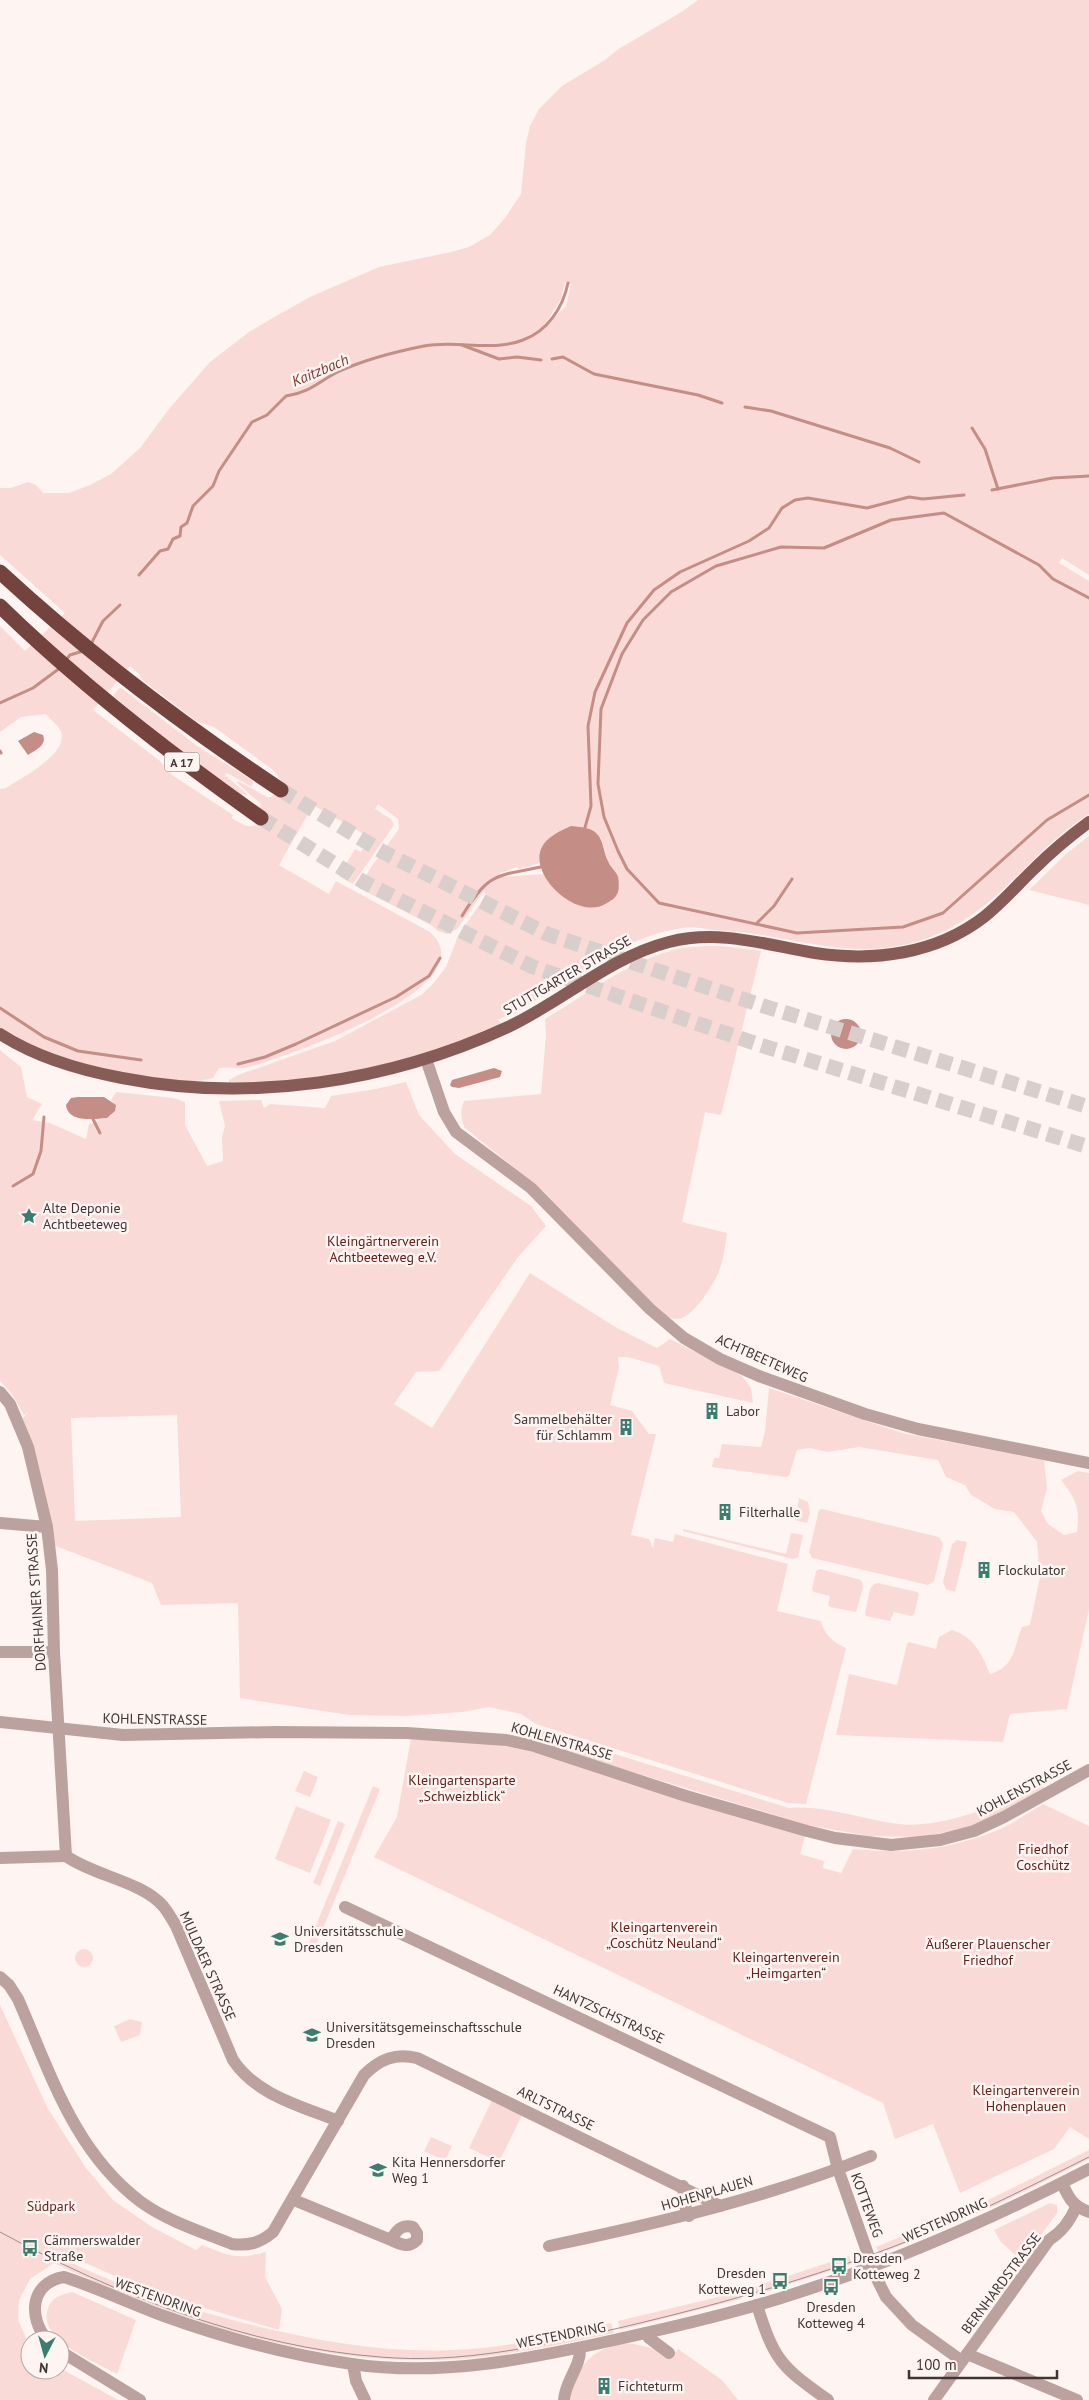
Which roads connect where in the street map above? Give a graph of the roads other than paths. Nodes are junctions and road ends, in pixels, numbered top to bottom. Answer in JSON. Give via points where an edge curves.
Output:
{"nodes":[{"id":1,"x":0,"y":572,"type":"edge"},
{"id":2,"x":0,"y":606,"type":"edge"},
{"id":3,"x":280,"y":790,"type":"tunnel mouth"},
{"id":4,"x":261,"y":818,"type":"tunnel mouth"},
{"id":5,"x":1089,"y":822,"type":"edge"},
{"id":6,"x":0,"y":1034,"type":"edge"},
{"id":7,"x":426,"y":1059,"type":"junction"},
{"id":8,"x":0,"y":1392,"type":"edge"},
{"id":9,"x":1089,"y":1463,"type":"edge"},
{"id":10,"x":0,"y":1523,"type":"edge"},
{"id":11,"x":46,"y":1528,"type":"junction"},
{"id":12,"x":0,"y":1652,"type":"edge"},
{"id":13,"x":54,"y":1652,"type":"junction"},
{"id":14,"x":0,"y":1722,"type":"edge"},
{"id":15,"x":58,"y":1729,"type":"junction"},
{"id":16,"x":1089,"y":1770,"type":"edge"},
{"id":17,"x":66,"y":1856,"type":"junction"},
{"id":18,"x":0,"y":1858,"type":"edge"},
{"id":19,"x":345,"y":1906,"type":"dead end"},
{"id":20,"x":0,"y":1977,"type":"edge"},
{"id":21,"x":338,"y":2121,"type":"junction"},
{"id":22,"x":871,"y":2156,"type":"dead end"},
{"id":23,"x":838,"y":2169,"type":"junction"},
{"id":24,"x":1089,"y":2169,"type":"edge"},
{"id":25,"x":1062,"y":2183,"type":"junction"},
{"id":26,"x":682,"y":2186,"type":"junction"},
{"id":27,"x":294,"y":2200,"type":"junction"},
{"id":28,"x":720,"y":2206,"type":"junction"},
{"id":29,"x":1076,"y":2207,"type":"junction"},
{"id":30,"x":1089,"y":2212,"type":"edge"},
{"id":31,"x":689,"y":2216,"type":"junction"},
{"id":32,"x":391,"y":2240,"type":"dead end"},
{"id":33,"x":548,"y":2246,"type":"dead end"},
{"id":34,"x":873,"y":2266,"type":"junction"},
{"id":35,"x":756,"y":2305,"type":"junction"},
{"id":36,"x":38,"y":2330,"type":"edge"},
{"id":37,"x":646,"y":2333,"type":"junction"},
{"id":38,"x":580,"y":2348,"type":"junction"},
{"id":39,"x":669,"y":2353,"type":"dead end"},
{"id":40,"x":70,"y":2357,"type":"edge"},
{"id":41,"x":965,"y":2357,"type":"junction"},
{"id":42,"x":353,"y":2364,"type":"junction"},
{"id":43,"x":140,"y":2400,"type":"edge"},
{"id":44,"x":365,"y":2400,"type":"edge"},
{"id":45,"x":564,"y":2400,"type":"edge"},
{"id":46,"x":828,"y":2400,"type":"edge"},
{"id":47,"x":934,"y":2400,"type":"edge"},
{"id":48,"x":1077,"y":2400,"type":"edge"}],
"edges":[{"from":1,"to":3,"type":"highway","number":"A 17","via":[[124,680],[200,737]]},
{"from":2,"to":4,"type":"highway","number":"A 17","via":[[107,703]]},
{"from":5,"to":7,"type":"main road","name":"STUTTGARTER STRASSE","via":[[1060,844],[981,919],[932,944],[905,952],[859,957],[734,937],[671,941],[619,962],[548,1007],[519,1021]]},
{"from":6,"to":7,"type":"main road","name":"STUTTGARTER STRASSE","via":[[60,1063],[95,1073],[171,1085],[243,1088],[295,1085],[378,1072]]},
{"from":7,"to":9,"type":"street","name":"ACHTBEETEWEG","via":[[444,1112],[456,1132],[531,1188],[638,1297],[684,1338],[759,1376],[865,1414],[918,1429]]},
{"from":8,"to":11,"type":"street","name":"DORFHAINER STRASSE","via":[[10,1404],[28,1447]]},
{"from":10,"to":11,"type":"street"},
{"from":11,"to":13,"type":"street","name":"DORFHAINER STRASSE","via":[[52,1570]]},
{"from":12,"to":13,"type":"street"},
{"from":13,"to":15,"type":"street","name":"DORFHAINER STRASSE"},
{"from":14,"to":15,"type":"street","name":"KOHLENSTRASSE"},
{"from":15,"to":16,"type":"street","name":"KOHLENSTRASSE","via":[[152,1736],[274,1732],[407,1733],[506,1740],[807,1831],[892,1845],[940,1840],[974,1831],[1004,1818]]},
{"from":15,"to":17,"type":"street"},
{"from":17,"to":18,"type":"street"},
{"from":17,"to":21,"type":"street","name":"MULDAER STRASSE","via":[[79,1865],[143,1891],[163,1906],[176,1926],[232,2060],[240,2072],[267,2091]]},
{"from":19,"to":23,"type":"street","name":"HANTZSCHSTRASSE","via":[[830,2137]]},
{"from":20,"to":27,"type":"street","via":[[18,1999],[65,2111],[81,2138],[113,2176],[143,2203],[214,2237],[242,2245],[257,2243],[274,2232]]},
{"from":21,"to":26,"type":"street","name":"ARLTSTRASSE","via":[[364,2075],[374,2066],[398,2055],[417,2058]]},
{"from":21,"to":27,"type":"street"},
{"from":22,"to":23,"type":"street","name":"HOHENPLAUEN"},
{"from":23,"to":28,"type":"street","name":"HOHENPLAUEN"},
{"from":23,"to":34,"type":"street","name":"KOTTEWEG"},
{"from":24,"to":25,"type":"street"},
{"from":25,"to":29,"type":"street","via":[[1069,2200]]},
{"from":25,"to":34,"type":"street","name":"WESTENDRING","via":[[914,2251]]},
{"from":26,"to":28,"type":"street","name":"ARLTSTRASSE"},
{"from":26,"to":31,"type":"street"},
{"from":27,"to":32,"type":"street"},
{"from":28,"to":31,"type":"street","name":"HOHENPLAUEN"},
{"from":29,"to":30,"type":"street"},
{"from":29,"to":41,"type":"street","name":"BERNHARDSTRASSE","via":[[1069,2221],[1059,2234],[1049,2240]]},
{"from":31,"to":33,"type":"street","name":"HOHENPLAUEN"},
{"from":34,"to":35,"type":"street","name":"WESTENDRING"},
{"from":34,"to":41,"type":"street","name":"KOTTEWEG","via":[[893,2308],[912,2325]]},
{"from":35,"to":37,"type":"street","name":"WESTENDRING"},
{"from":35,"to":46,"type":"street","via":[[780,2362]]},
{"from":36,"to":42,"type":"street","name":"WESTENDRING","via":[[35,2306],[38,2293],[52,2279],[64,2278],[220,2334]]},
{"from":37,"to":38,"type":"street","name":"WESTENDRING"},
{"from":37,"to":39,"type":"street"},
{"from":38,"to":42,"type":"street","name":"WESTENDRING","via":[[449,2368]]},
{"from":38,"to":45,"type":"street","via":[[580,2357],[566,2387]]},
{"from":40,"to":43,"type":"street"},
{"from":41,"to":47,"type":"street","name":"BERNHARDSTRASSE"},
{"from":41,"to":48,"type":"street","name":"KOTTEWEG"},
{"from":42,"to":44,"type":"street"}]}
